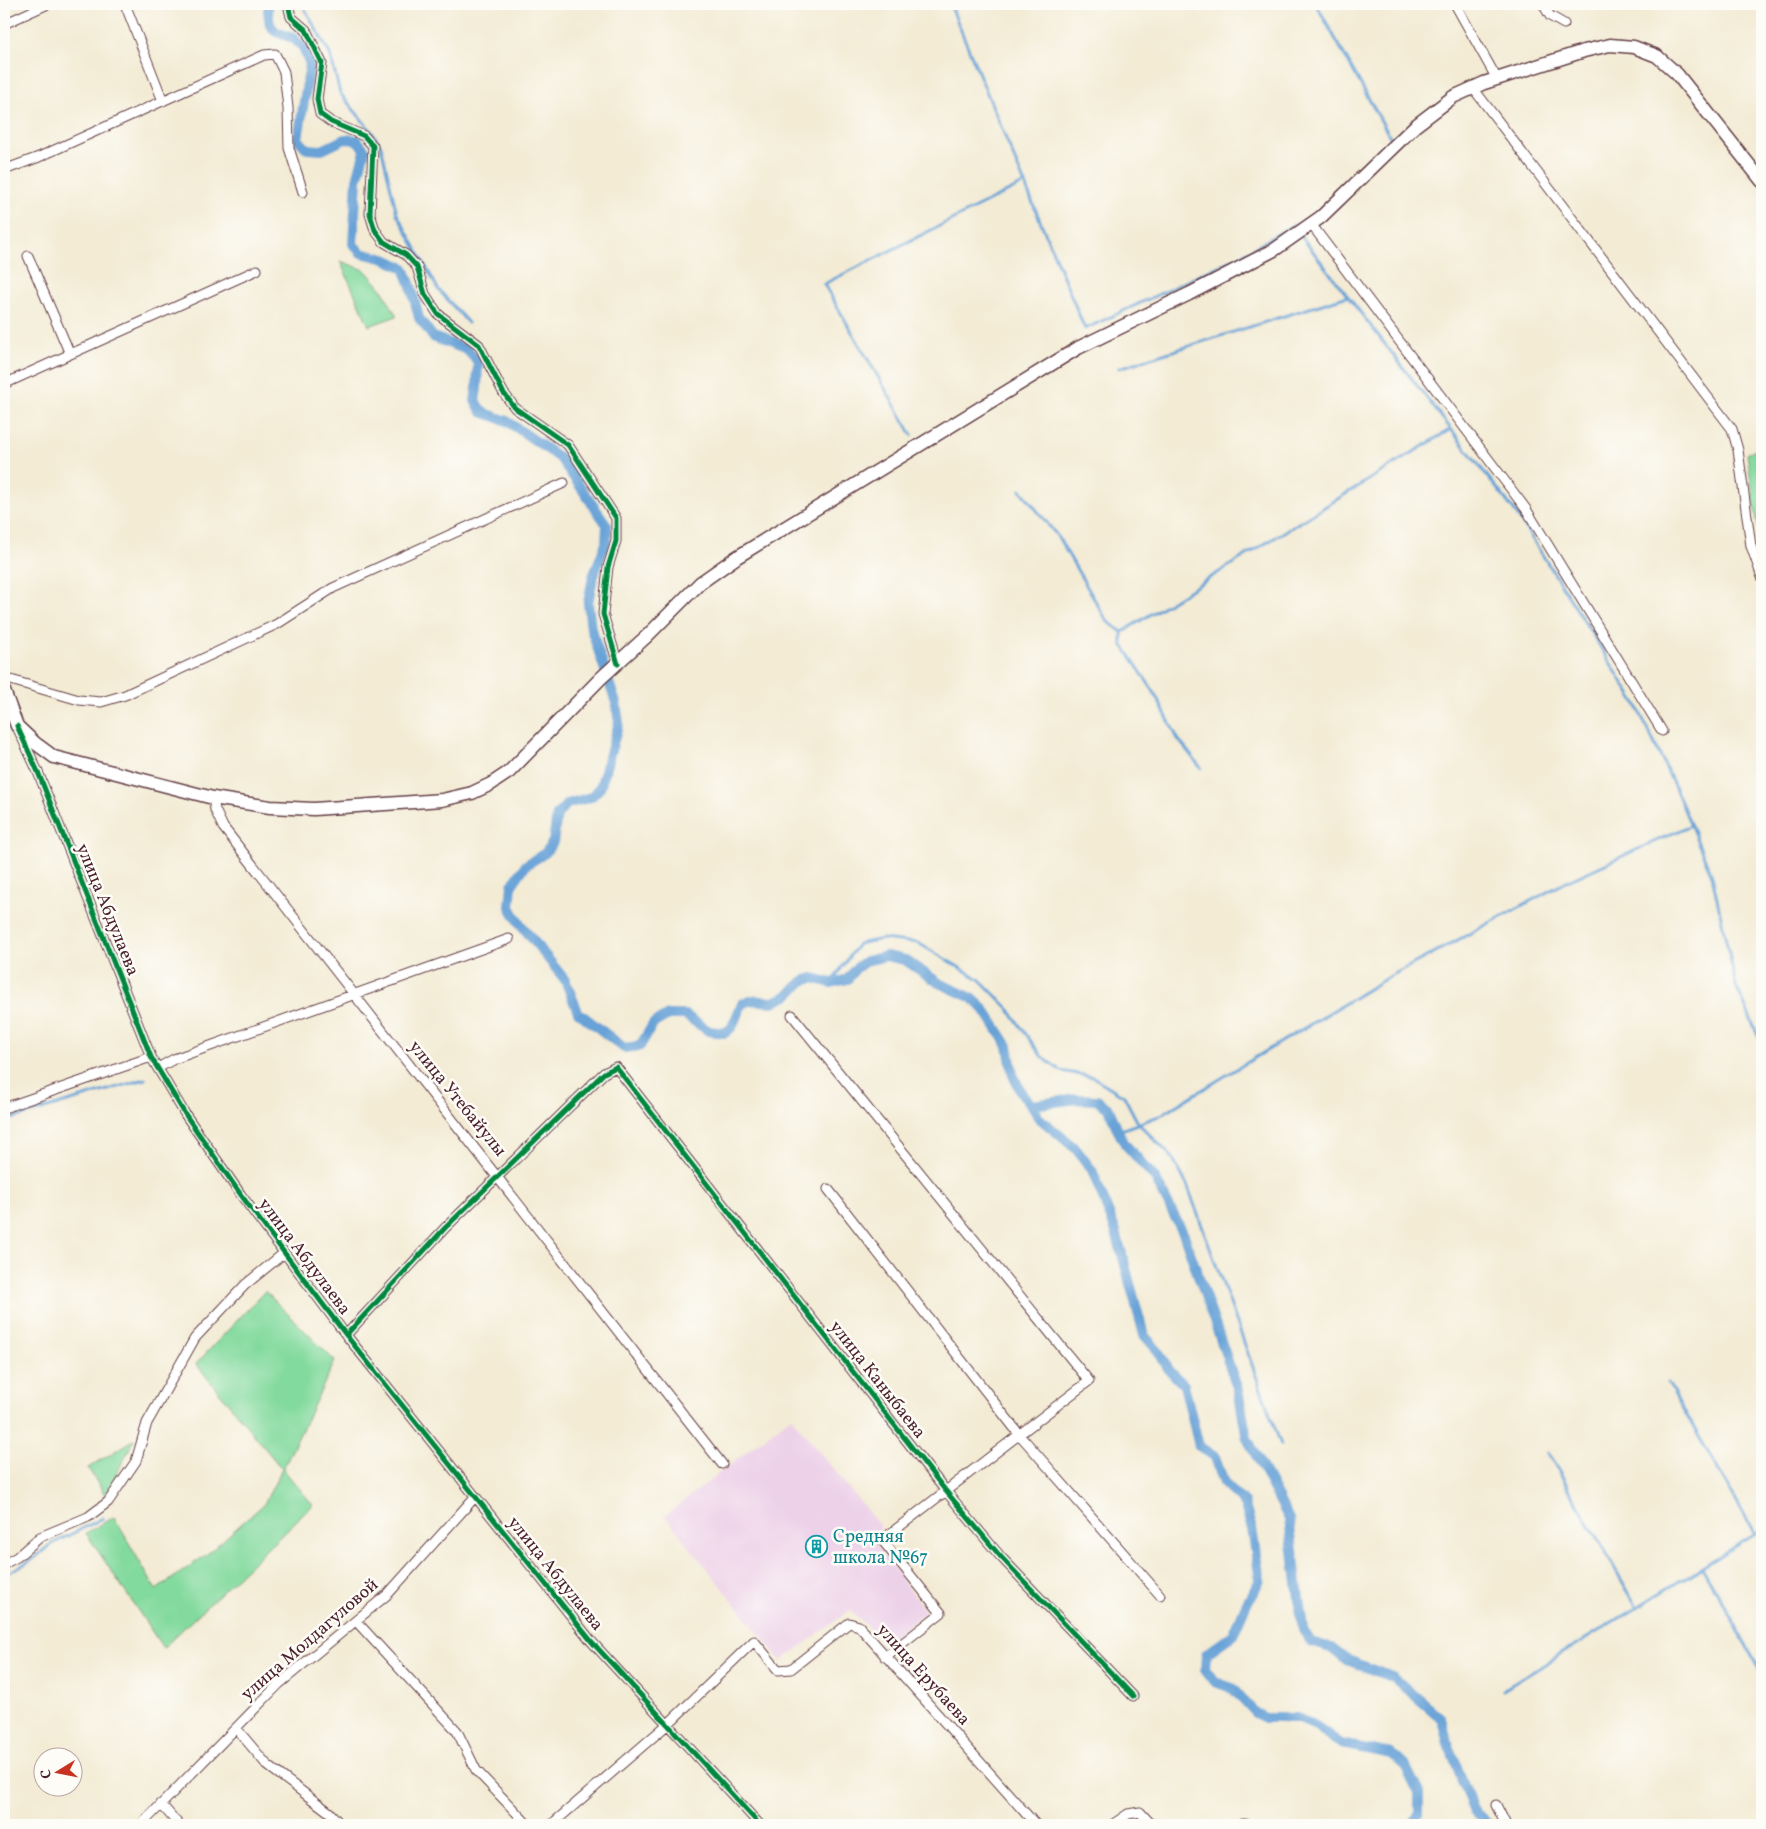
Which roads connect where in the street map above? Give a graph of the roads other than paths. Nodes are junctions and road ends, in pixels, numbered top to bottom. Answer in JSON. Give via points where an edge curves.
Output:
{"nodes":[{"id":1,"x":48,"y":4,"type":"edge"},
{"id":2,"x":125,"y":4,"type":"edge"},
{"id":3,"x":288,"y":4,"type":"edge"},
{"id":4,"x":1455,"y":4,"type":"edge"},
{"id":5,"x":1543,"y":4,"type":"edge"},
{"id":6,"x":4,"y":24,"type":"edge"},
{"id":7,"x":1564,"y":24,"type":"dead end"},
{"id":8,"x":1497,"y":79,"type":"junction"},
{"id":9,"x":1473,"y":88,"type":"junction"},
{"id":10,"x":163,"y":101,"type":"junction"},
{"id":11,"x":4,"y":170,"type":"edge"},
{"id":12,"x":1762,"y":182,"type":"edge"},
{"id":13,"x":303,"y":192,"type":"dead end"},
{"id":14,"x":1302,"y":231,"type":"junction"},
{"id":15,"x":28,"y":256,"type":"dead end"},
{"id":16,"x":258,"y":270,"type":"dead end"},
{"id":17,"x":70,"y":354,"type":"junction"},
{"id":18,"x":4,"y":384,"type":"edge"},
{"id":19,"x":564,"y":483,"type":"dead end"},
{"id":20,"x":1762,"y":577,"type":"edge"},
{"id":21,"x":610,"y":671,"type":"junction"},
{"id":22,"x":4,"y":678,"type":"edge"},
{"id":23,"x":4,"y":691,"type":"edge"},
{"id":24,"x":7,"y":708,"type":"edge"},
{"id":25,"x":17,"y":726,"type":"junction"},
{"id":26,"x":1662,"y":731,"type":"dead end"},
{"id":27,"x":213,"y":798,"type":"junction"},
{"id":28,"x":508,"y":939,"type":"dead end"},
{"id":29,"x":353,"y":995,"type":"junction"},
{"id":30,"x":792,"y":1014,"type":"dead end"},
{"id":31,"x":151,"y":1057,"type":"junction"},
{"id":32,"x":158,"y":1068,"type":"junction"},
{"id":33,"x":4,"y":1108,"type":"edge"},
{"id":34,"x":498,"y":1177,"type":"junction"},
{"id":35,"x":828,"y":1189,"type":"dead end"},
{"id":36,"x":284,"y":1253,"type":"junction"},
{"id":37,"x":346,"y":1334,"type":"junction"},
{"id":38,"x":1019,"y":1434,"type":"junction"},
{"id":39,"x":722,"y":1464,"type":"dead end"},
{"id":40,"x":945,"y":1490,"type":"junction"},
{"id":41,"x":475,"y":1497,"type":"junction"},
{"id":42,"x":4,"y":1564,"type":"edge"},
{"id":43,"x":1160,"y":1595,"type":"dead end"},
{"id":44,"x":356,"y":1620,"type":"junction"},
{"id":45,"x":885,"y":1657,"type":"junction"},
{"id":46,"x":1133,"y":1696,"type":"dead end"},
{"id":47,"x":668,"y":1724,"type":"junction"},
{"id":48,"x":236,"y":1728,"type":"junction"},
{"id":49,"x":161,"y":1804,"type":"junction"},
{"id":50,"x":1496,"y":1805,"type":"dead end"},
{"id":51,"x":141,"y":1825,"type":"edge"},
{"id":52,"x":179,"y":1825,"type":"edge"},
{"id":53,"x":341,"y":1825,"type":"edge"},
{"id":54,"x":528,"y":1825,"type":"edge"},
{"id":55,"x":551,"y":1825,"type":"edge"},
{"id":56,"x":760,"y":1825,"type":"edge"},
{"id":57,"x":1036,"y":1825,"type":"edge"},
{"id":58,"x":1112,"y":1825,"type":"edge"},
{"id":59,"x":1152,"y":1825,"type":"edge"},
{"id":60,"x":1232,"y":1825,"type":"edge"},
{"id":61,"x":1256,"y":1825,"type":"edge"},
{"id":62,"x":1506,"y":1825,"type":"edge"}],
"edges":[{"from":1,"to":6,"type":"street"},
{"from":2,"to":10,"type":"street"},
{"from":3,"to":21,"type":"street","via":[[291,17],[306,30],[322,63],[318,99],[320,114],[330,122],[364,136],[373,146],[370,214],[375,230],[384,242],[406,255],[416,267],[425,294],[438,314],[480,345],[515,408],[568,445],[616,518],[616,541],[608,567],[603,614]]},
{"from":4,"to":8,"type":"street"},
{"from":5,"to":7,"type":"street","via":[[1550,16]]},
{"from":8,"to":9,"type":"main road"},
{"from":8,"to":12,"type":"main road","via":[[1584,51],[1610,45],[1634,47],[1657,56],[1677,74]]},
{"from":9,"to":14,"type":"main road","via":[[1453,98],[1415,126],[1321,217]]},
{"from":9,"to":20,"type":"street","via":[[1732,429],[1752,546]]},
{"from":10,"to":11,"type":"street"},
{"from":10,"to":13,"type":"street","via":[[264,55],[275,54],[284,72],[289,148]]},
{"from":14,"to":21,"type":"main road","via":[[1274,250],[1190,294],[1078,348],[737,557],[700,583]]},
{"from":14,"to":26,"type":"street","via":[[1526,509]]},
{"from":15,"to":17,"type":"street"},
{"from":16,"to":17,"type":"street"},
{"from":17,"to":18,"type":"street"},
{"from":19,"to":22,"type":"street","via":[[332,588],[277,624],[125,694],[101,702],[79,700]]},
{"from":21,"to":27,"type":"main road","via":[[509,772],[472,792],[442,800],[314,809],[270,807]]},
{"from":23,"to":24,"type":"main road","name":"улица Абдулаева"},
{"from":24,"to":25,"type":"main road","name":"улица Абдулаева"},
{"from":25,"to":27,"type":"main road","via":[[54,756]]},
{"from":25,"to":31,"type":"street","name":"улица Абдулаева"},
{"from":27,"to":29,"type":"street","name":"улица Утебайулы","via":[[223,827]]},
{"from":28,"to":29,"type":"street"},
{"from":29,"to":32,"type":"street","via":[[174,1059]]},
{"from":29,"to":34,"type":"street","name":"улица Утебайулы"},
{"from":30,"to":38,"type":"street","via":[[1089,1380]]},
{"from":31,"to":32,"type":"street","name":"улица Абдулаева"},
{"from":31,"to":33,"type":"street"},
{"from":32,"to":36,"type":"street","name":"улица Абдулаева","via":[[185,1114]]},
{"from":34,"to":37,"type":"street","via":[[445,1228]]},
{"from":34,"to":39,"type":"street","name":"улица Утебайулы"},
{"from":34,"to":40,"type":"street","name":"улица Каныбаева","via":[[604,1073],[616,1067]]},
{"from":35,"to":38,"type":"street"},
{"from":36,"to":37,"type":"street","name":"улица Абдулаева"},
{"from":36,"to":42,"type":"street","via":[[245,1285],[195,1338],[147,1423],[136,1461],[108,1502],[88,1517],[40,1537]]},
{"from":37,"to":41,"type":"street","name":"улица Абдулаева"},
{"from":38,"to":40,"type":"street"},
{"from":38,"to":43,"type":"street"},
{"from":40,"to":45,"type":"street","via":[[882,1540],[941,1613]]},
{"from":40,"to":46,"type":"street","name":"улица Каныбаева","via":[[1000,1556]]},
{"from":41,"to":44,"type":"street","name":"улица Молдагуловой","via":[[388,1594]]},
{"from":41,"to":47,"type":"street","name":"улица Абдулаева","via":[[592,1642]]},
{"from":44,"to":48,"type":"street","name":"улица Молдагуловой","via":[[280,1684]]},
{"from":44,"to":54,"type":"street","via":[[457,1731],[476,1770]]},
{"from":45,"to":47,"type":"street","name":"улица Ерубаева","via":[[859,1626],[848,1623],[791,1669],[778,1670],[754,1641]]},
{"from":45,"to":57,"type":"street","name":"улица Ерубаева"},
{"from":47,"to":55,"type":"street","name":"улица Ерубаева"},
{"from":47,"to":56,"type":"street","name":"улица Абдулаева"},
{"from":48,"to":49,"type":"street","name":"улица Молдагуловой"},
{"from":48,"to":53,"type":"street","via":[[267,1765],[329,1812]]},
{"from":49,"to":51,"type":"street","name":"улица Молдагуловой"},
{"from":49,"to":52,"type":"street"},
{"from":50,"to":62,"type":"street"},
{"from":58,"to":59,"type":"street","via":[[1128,1814],[1140,1812]]},
{"from":60,"to":61,"type":"street"}]}
